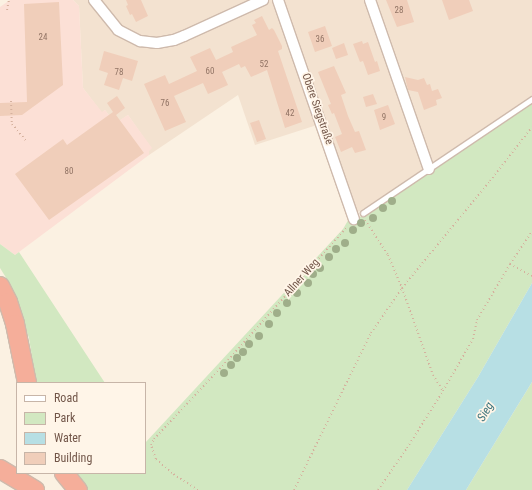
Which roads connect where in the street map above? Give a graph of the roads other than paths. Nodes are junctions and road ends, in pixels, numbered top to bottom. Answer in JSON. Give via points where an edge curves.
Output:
{"nodes":[{"id":1,"x":94,"y":0,"type":"edge"},
{"id":2,"x":263,"y":0,"type":"edge"},
{"id":3,"x":278,"y":0,"type":"edge"},
{"id":4,"x":370,"y":0,"type":"edge"},
{"id":5,"x":532,"y":99,"type":"edge"},
{"id":6,"x":429,"y":169,"type":"junction"},
{"id":7,"x":359,"y":216,"type":"joint"},
{"id":8,"x":0,"y":286,"type":"edge"},
{"id":9,"x":27,"y":382,"type":"edge"},
{"id":10,"x":0,"y":469,"type":"edge"},
{"id":11,"x":65,"y":474,"type":"edge"},
{"id":12,"x":35,"y":490,"type":"edge"},
{"id":13,"x":78,"y":490,"type":"edge"}],
"edges":[{"from":1,"to":2,"type":"street","via":[[118,30],[140,40],[157,43],[174,40]]},
{"from":3,"to":7,"type":"street","name":"Obere Siegstraße"},
{"from":4,"to":6,"type":"street"},
{"from":5,"to":6,"type":"lane"},
{"from":6,"to":7,"type":"lane"},
{"from":8,"to":9,"type":"highway","via":[[15,324]]},
{"from":10,"to":12,"type":"highway"},
{"from":11,"to":13,"type":"highway"}]}
